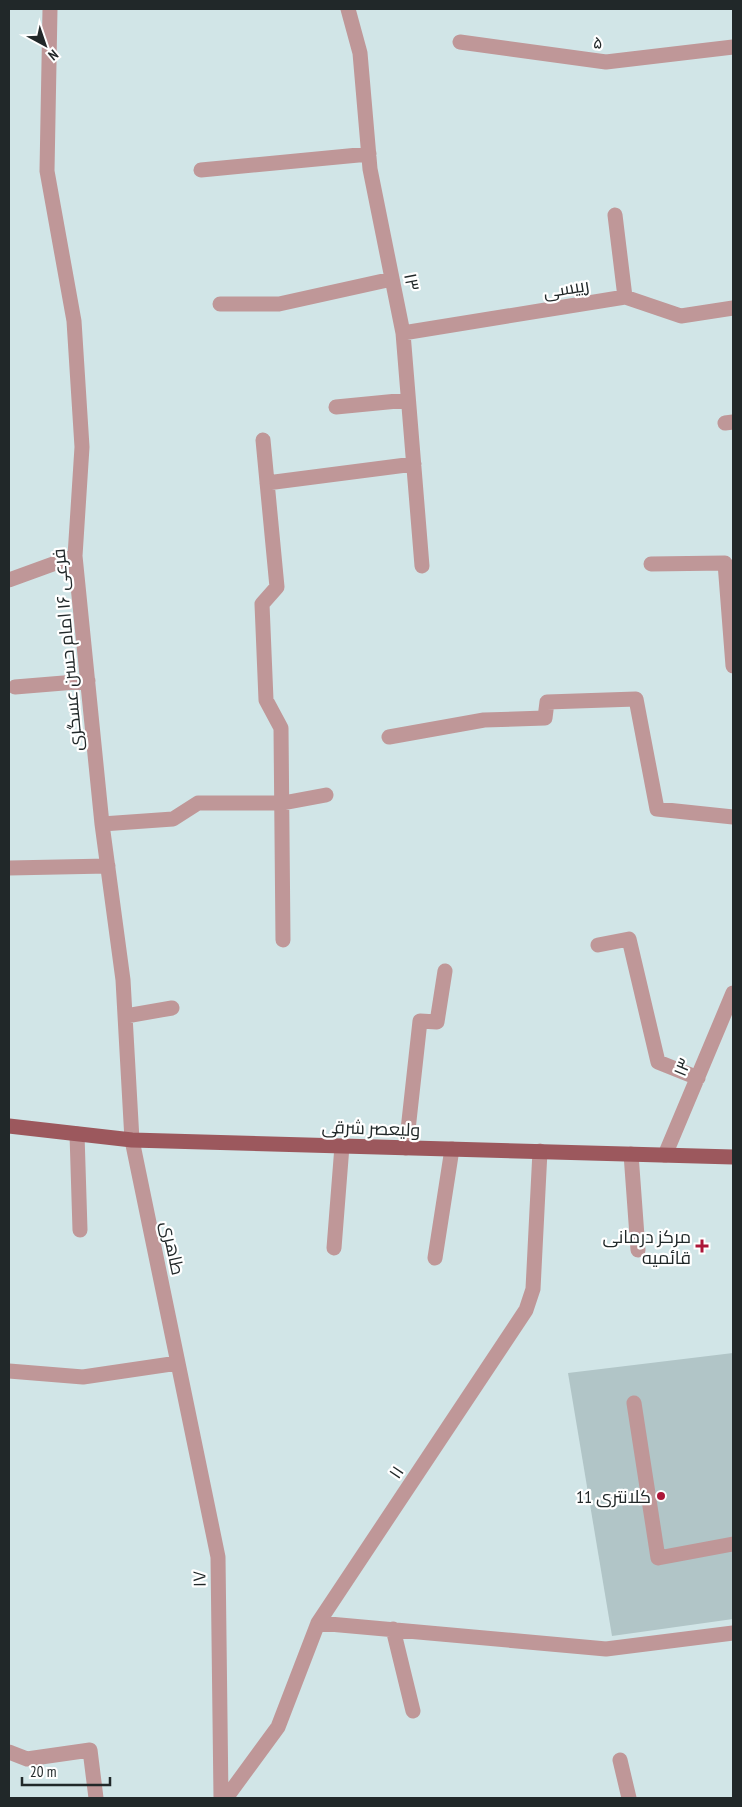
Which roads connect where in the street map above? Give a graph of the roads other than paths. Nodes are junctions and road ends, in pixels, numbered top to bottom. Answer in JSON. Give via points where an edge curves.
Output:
{"nodes":[{"id":1,"x":50,"y":9,"type":"edge"},
{"id":2,"x":348,"y":9,"type":"edge"},
{"id":3,"x":460,"y":42,"type":"dead end"},
{"id":4,"x":733,"y":47,"type":"edge"},
{"id":5,"x":369,"y":154,"type":"junction"},
{"id":6,"x":200,"y":170,"type":"dead end"},
{"id":7,"x":615,"y":215,"type":"dead end"},
{"id":8,"x":392,"y":279,"type":"junction"},
{"id":9,"x":625,"y":297,"type":"junction"},
{"id":10,"x":220,"y":304,"type":"dead end"},
{"id":11,"x":733,"y":308,"type":"edge"},
{"id":12,"x":403,"y":333,"type":"junction"},
{"id":13,"x":408,"y":400,"type":"junction"},
{"id":14,"x":336,"y":407,"type":"dead end"},
{"id":15,"x":263,"y":440,"type":"dead end"},
{"id":16,"x":414,"y":464,"type":"junction"},
{"id":17,"x":267,"y":484,"type":"junction"},
{"id":18,"x":76,"y":556,"type":"junction"},
{"id":19,"x":650,"y":564,"type":"dead end"},
{"id":20,"x":422,"y":566,"type":"dead end"},
{"id":21,"x":9,"y":580,"type":"edge"},
{"id":22,"x":733,"y":666,"type":"edge"},
{"id":23,"x":88,"y":681,"type":"junction"},
{"id":24,"x":15,"y":687,"type":"dead end"},
{"id":25,"x":389,"y":737,"type":"dead end"},
{"id":26,"x":326,"y":795,"type":"dead end"},
{"id":27,"x":283,"y":803,"type":"junction"},
{"id":28,"x":733,"y":817,"type":"edge"},
{"id":29,"x":102,"y":824,"type":"junction"},
{"id":30,"x":108,"y":866,"type":"junction"},
{"id":31,"x":9,"y":868,"type":"edge"},
{"id":32,"x":283,"y":940,"type":"dead end"},
{"id":33,"x":598,"y":945,"type":"dead end"},
{"id":34,"x":445,"y":971,"type":"dead end"},
{"id":35,"x":733,"y":994,"type":"edge"},
{"id":36,"x":172,"y":1008,"type":"dead end"},
{"id":37,"x":126,"y":1016,"type":"junction"},
{"id":38,"x":698,"y":1078,"type":"junction"},
{"id":39,"x":9,"y":1126,"type":"edge"},
{"id":40,"x":77,"y":1134,"type":"junction"},
{"id":41,"x":132,"y":1140,"type":"junction"},
{"id":42,"x":342,"y":1146,"type":"junction"},
{"id":43,"x":406,"y":1148,"type":"junction"},
{"id":44,"x":452,"y":1148,"type":"junction"},
{"id":45,"x":540,"y":1151,"type":"junction"},
{"id":46,"x":631,"y":1154,"type":"junction"},
{"id":47,"x":665,"y":1155,"type":"junction"},
{"id":48,"x":733,"y":1157,"type":"edge"},
{"id":49,"x":80,"y":1230,"type":"dead end"},
{"id":50,"x":334,"y":1248,"type":"dead end"},
{"id":51,"x":638,"y":1250,"type":"dead end"},
{"id":52,"x":435,"y":1258,"type":"dead end"},
{"id":53,"x":178,"y":1363,"type":"junction"},
{"id":54,"x":9,"y":1371,"type":"edge"},
{"id":55,"x":634,"y":1403,"type":"dead end"},
{"id":56,"x":733,"y":1544,"type":"edge"},
{"id":57,"x":318,"y":1623,"type":"junction"},
{"id":58,"x":393,"y":1629,"type":"junction"},
{"id":59,"x":733,"y":1633,"type":"edge"},
{"id":60,"x":413,"y":1711,"type":"dead end"},
{"id":61,"x":9,"y":1752,"type":"edge"},
{"id":62,"x":620,"y":1760,"type":"dead end"},
{"id":63,"x":96,"y":1798,"type":"edge"},
{"id":64,"x":221,"y":1798,"type":"edge"},
{"id":65,"x":226,"y":1798,"type":"edge"},
{"id":66,"x":629,"y":1798,"type":"edge"}],
"edges":[{"from":1,"to":18,"type":"street","name":"فرعی ۱۶ امام حسن عسگری","via":[[47,170],[74,321],[82,447]]},
{"from":2,"to":5,"type":"street","name":"۱۳","via":[[360,53]]},
{"from":3,"to":4,"type":"street","name":"۵","via":[[606,62]]},
{"from":5,"to":6,"type":"street"},
{"from":5,"to":8,"type":"street","name":"۱۳"},
{"from":7,"to":9,"type":"street"},
{"from":8,"to":10,"type":"street","via":[[278,304]]},
{"from":8,"to":12,"type":"street","name":"۱۳"},
{"from":9,"to":11,"type":"street","name":"رییسی","via":[[681,316]]},
{"from":9,"to":12,"type":"street","name":"رییسی"},
{"from":12,"to":13,"type":"street","name":"۱۳"},
{"from":13,"to":14,"type":"street"},
{"from":13,"to":16,"type":"street","name":"۱۳"},
{"from":15,"to":17,"type":"street"},
{"from":16,"to":17,"type":"street"},
{"from":16,"to":20,"type":"street","name":"۱۳"},
{"from":17,"to":27,"type":"street","via":[[277,587],[262,604],[266,700],[281,728]]},
{"from":18,"to":21,"type":"street"},
{"from":18,"to":23,"type":"street","name":"فرعی ۱۶ امام حسن عسگری"},
{"from":19,"to":22,"type":"street","via":[[725,563]]},
{"from":23,"to":24,"type":"street"},
{"from":23,"to":29,"type":"street","name":"فرعی ۱۶ امام حسن عسگری"},
{"from":25,"to":28,"type":"street","via":[[484,720],[545,718],[547,702],[636,699],[657,809]]},
{"from":26,"to":27,"type":"street"},
{"from":27,"to":29,"type":"street","via":[[198,803],[173,819]]},
{"from":27,"to":32,"type":"street"},
{"from":29,"to":30,"type":"street","name":"فرعی ۱۶ امام حسن عسگری"},
{"from":30,"to":31,"type":"street"},
{"from":30,"to":37,"type":"street","name":"فرعی ۱۶ امام حسن عسگری"},
{"from":33,"to":38,"type":"street","via":[[629,939],[658,1062]]},
{"from":34,"to":43,"type":"street","via":[[437,1022],[420,1021]]},
{"from":35,"to":38,"type":"street","name":"۱۳"},
{"from":36,"to":37,"type":"street"},
{"from":37,"to":41,"type":"street","name":"فرعی ۱۶ امام حسن عسگری"},
{"from":38,"to":47,"type":"street","name":"۱۳"},
{"from":39,"to":40,"type":"main road","name":"ولیعصر شرقی"},
{"from":40,"to":41,"type":"main road","name":"ولیعصر شرقی"},
{"from":40,"to":49,"type":"street"},
{"from":41,"to":42,"type":"main road","name":"ولیعصر شرقی"},
{"from":41,"to":53,"type":"street","name":"طاهری"},
{"from":42,"to":43,"type":"main road","name":"ولیعصر شرقی"},
{"from":42,"to":50,"type":"street"},
{"from":43,"to":44,"type":"main road","name":"ولیعصر شرقی"},
{"from":44,"to":45,"type":"main road","name":"ولیعصر شرقی"},
{"from":44,"to":52,"type":"street"},
{"from":45,"to":46,"type":"main road","name":"ولیعصر شرقی"},
{"from":45,"to":57,"type":"street","name":"۱۱","via":[[533,1289],[526,1310]]},
{"from":46,"to":47,"type":"main road","name":"ولیعصر شرقی"},
{"from":46,"to":51,"type":"street"},
{"from":47,"to":48,"type":"main road","name":"ولیعصر شرقی"},
{"from":53,"to":54,"type":"street","via":[[83,1377]]},
{"from":53,"to":64,"type":"street","name":"۱۷","via":[[218,1557]]},
{"from":55,"to":56,"type":"street","via":[[658,1558]]},
{"from":57,"to":58,"type":"street"},
{"from":57,"to":65,"type":"street","name":"۱۱","via":[[278,1726]]},
{"from":58,"to":59,"type":"street","via":[[606,1650]]},
{"from":58,"to":60,"type":"street"},
{"from":61,"to":63,"type":"street","via":[[27,1759],[90,1750]]},
{"from":62,"to":66,"type":"street"}]}
